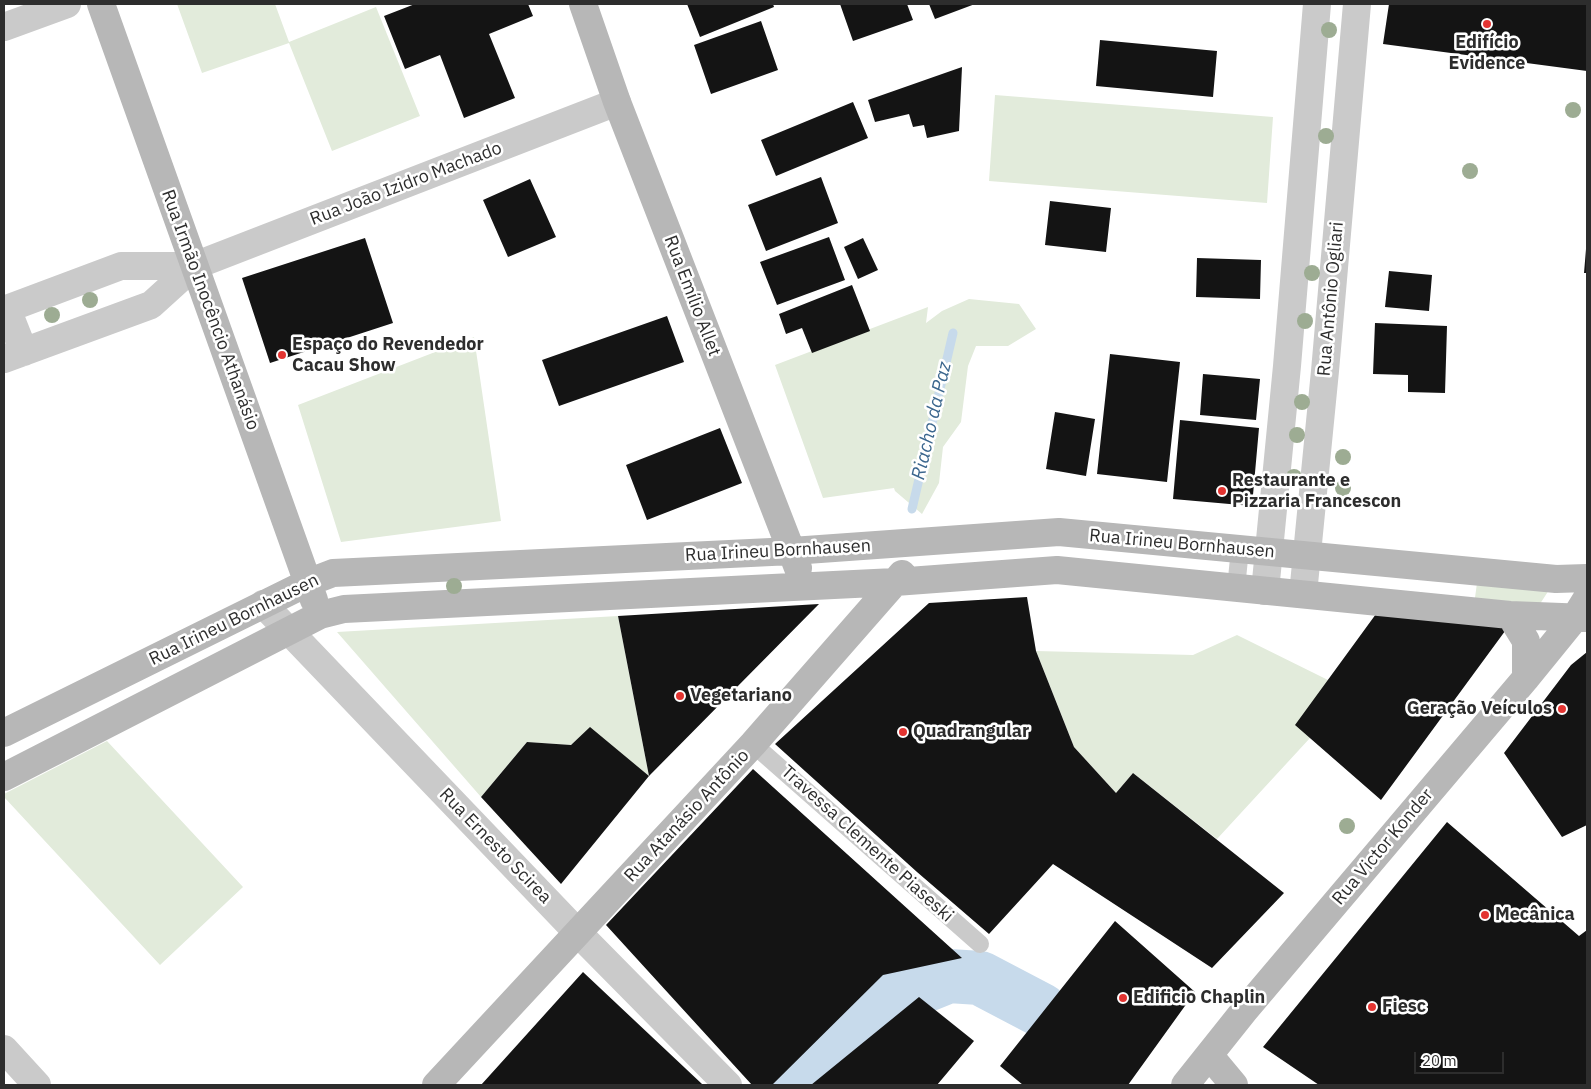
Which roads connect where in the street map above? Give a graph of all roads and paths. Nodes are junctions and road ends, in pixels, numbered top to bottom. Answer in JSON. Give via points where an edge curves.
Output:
{"nodes":[{"id":1,"x":67,"y":4,"type":"edge"},
{"id":2,"x":101,"y":4,"type":"edge"},
{"id":3,"x":582,"y":4,"type":"edge"},
{"id":4,"x":1317,"y":4,"type":"edge"},
{"id":5,"x":1357,"y":4,"type":"edge"},
{"id":6,"x":4,"y":27,"type":"edge"},
{"id":7,"x":1309,"y":99,"type":"junction"},
{"id":8,"x":617,"y":102,"type":"junction"},
{"id":9,"x":1348,"y":103,"type":"junction"},
{"id":10,"x":1297,"y":240,"type":"junction"},
{"id":11,"x":1336,"y":242,"type":"junction"},
{"id":12,"x":194,"y":266,"type":"junction"},
{"id":13,"x":6,"y":310,"type":"edge"},
{"id":14,"x":14,"y":356,"type":"edge"},
{"id":15,"x":1287,"y":366,"type":"junction"},
{"id":16,"x":1325,"y":371,"type":"junction"},
{"id":17,"x":932,"y":541,"type":"junction"},
{"id":18,"x":1240,"y":549,"type":"junction"},
{"id":19,"x":792,"y":551,"type":"junction"},
{"id":20,"x":1270,"y":552,"type":"junction"},
{"id":21,"x":1307,"y":555,"type":"junction"},
{"id":22,"x":552,"y":563,"type":"junction"},
{"id":23,"x":1472,"y":571,"type":"junction"},
{"id":24,"x":1587,"y":578,"type":"edge"},
{"id":25,"x":307,"y":582,"type":"junction"},
{"id":26,"x":895,"y":582,"type":"junction"},
{"id":27,"x":805,"y":586,"type":"junction"},
{"id":28,"x":1236,"y":588,"type":"junction"},
{"id":29,"x":1265,"y":591,"type":"junction"},
{"id":30,"x":1303,"y":594,"type":"junction"},
{"id":31,"x":554,"y":599,"type":"junction"},
{"id":32,"x":263,"y":604,"type":"junction"},
{"id":33,"x":1466,"y":611,"type":"junction"},
{"id":34,"x":1583,"y":612,"type":"edge"},
{"id":35,"x":1510,"y":615,"type":"junction"},
{"id":36,"x":320,"y":616,"type":"junction"},
{"id":37,"x":289,"y":631,"type":"junction"},
{"id":38,"x":1526,"y":678,"type":"junction"},
{"id":39,"x":4,"y":733,"type":"edge"},
{"id":40,"x":754,"y":744,"type":"junction"},
{"id":41,"x":4,"y":777,"type":"edge"},
{"id":42,"x":578,"y":933,"type":"junction"},
{"id":43,"x":980,"y":944,"type":"dead end"},
{"id":44,"x":4,"y":1049,"type":"edge"},
{"id":45,"x":1209,"y":1055,"type":"junction"},
{"id":46,"x":37,"y":1085,"type":"edge"},
{"id":47,"x":436,"y":1085,"type":"edge"},
{"id":48,"x":728,"y":1085,"type":"edge"},
{"id":49,"x":1185,"y":1085,"type":"edge"},
{"id":50,"x":1234,"y":1085,"type":"edge"}],
"edges":[{"from":1,"to":6,"type":"street"},
{"from":2,"to":12,"type":"street","name":"Rua Irmão Inocêncio Athanásio"},
{"from":3,"to":8,"type":"street","name":"Rua Emílio Allet"},
{"from":4,"to":7,"type":"street"},
{"from":5,"to":9,"type":"street","name":"Rua Antônio Ogliari"},
{"from":7,"to":9,"type":"street"},
{"from":7,"to":10,"type":"street"},
{"from":8,"to":12,"type":"street","name":"Rua João Izidro Machado"},
{"from":8,"to":19,"type":"street","name":"Rua Emílio Allet"},
{"from":9,"to":11,"type":"street","name":"Rua Antônio Ogliari"},
{"from":10,"to":11,"type":"street"},
{"from":10,"to":15,"type":"street"},
{"from":11,"to":16,"type":"street","name":"Rua Antônio Ogliari"},
{"from":12,"to":13,"type":"street","name":"Rua João Izidro Machado","via":[[121,266]]},
{"from":12,"to":14,"type":"street","name":"Rua João Izidro Machado","via":[[151,305]]},
{"from":12,"to":25,"type":"street","name":"Rua Irmão Inocêncio Athanásio"},
{"from":13,"to":14,"type":"street"},
{"from":15,"to":16,"type":"street"},
{"from":15,"to":20,"type":"street"},
{"from":16,"to":21,"type":"street","name":"Rua Antônio Ogliari"},
{"from":17,"to":18,"type":"street","name":"Rua Irineu Bornhausen","via":[[1059,532]]},
{"from":17,"to":19,"type":"street","name":"Rua Irineu Bornhausen"},
{"from":17,"to":26,"type":"street","name":"Rua Atanásio Antônio"},
{"from":18,"to":20,"type":"street","name":"Rua Irineu Bornhausen"},
{"from":18,"to":28,"type":"lane"},
{"from":19,"to":22,"type":"street","name":"Rua Irineu Bornhausen"},
{"from":19,"to":27,"type":"street","name":"Rua Emílio Allet"},
{"from":20,"to":21,"type":"street","name":"Rua Irineu Bornhausen"},
{"from":20,"to":29,"type":"street"},
{"from":21,"to":23,"type":"street","name":"Rua Irineu Bornhausen"},
{"from":21,"to":30,"type":"street","name":"Rua Antônio Ogliari"},
{"from":22,"to":25,"type":"street","name":"Rua Irineu Bornhausen","via":[[333,573]]},
{"from":22,"to":31,"type":"street"},
{"from":23,"to":24,"type":"street","name":"Rua Irineu Bornhausen"},
{"from":23,"to":33,"type":"street"},
{"from":25,"to":32,"type":"street","name":"Rua Irineu Bornhausen"},
{"from":25,"to":36,"type":"street","name":"Rua Irmão Inocêncio Athanásio"},
{"from":26,"to":27,"type":"street","name":"Rua Irineu Bornhausen"},
{"from":26,"to":28,"type":"street","name":"Rua Irineu Bornhausen","via":[[1056,570]]},
{"from":26,"to":40,"type":"street","name":"Rua Atanásio Antônio"},
{"from":27,"to":31,"type":"street","name":"Rua Irineu Bornhausen"},
{"from":28,"to":29,"type":"street","name":"Rua Irineu Bornhausen"},
{"from":29,"to":30,"type":"street","name":"Rua Irineu Bornhausen"},
{"from":30,"to":33,"type":"street","name":"Rua Irineu Bornhausen"},
{"from":31,"to":36,"type":"street","name":"Rua Irineu Bornhausen","via":[[344,609]]},
{"from":32,"to":37,"type":"street","name":"Rua Ernesto Scirea"},
{"from":32,"to":39,"type":"street","name":"Rua Irineu Bornhausen"},
{"from":33,"to":35,"type":"street","name":"Rua Irineu Bornhausen"},
{"from":34,"to":35,"type":"street","name":"Rua Irineu Bornhausen"},
{"from":34,"to":38,"type":"street","name":"Rua Victor Konder"},
{"from":35,"to":38,"type":"street","via":[[1526,641]]},
{"from":36,"to":37,"type":"street","name":"Rua Irineu Bornhausen"},
{"from":37,"to":41,"type":"street","name":"Rua Irineu Bornhausen"},
{"from":37,"to":42,"type":"street","name":"Rua Ernesto Scirea"},
{"from":38,"to":45,"type":"street","name":"Rua Victor Konder"},
{"from":40,"to":42,"type":"street","name":"Rua Atanásio Antônio"},
{"from":40,"to":43,"type":"lane","name":"Travessa Clemente Piaseski"},
{"from":42,"to":47,"type":"street","name":"Rua Atanásio Antônio"},
{"from":42,"to":48,"type":"street","name":"Rua Ernesto Scirea"},
{"from":44,"to":46,"type":"street"},
{"from":45,"to":49,"type":"street","name":"Rua Victor Konder"},
{"from":45,"to":50,"type":"street"}]}
